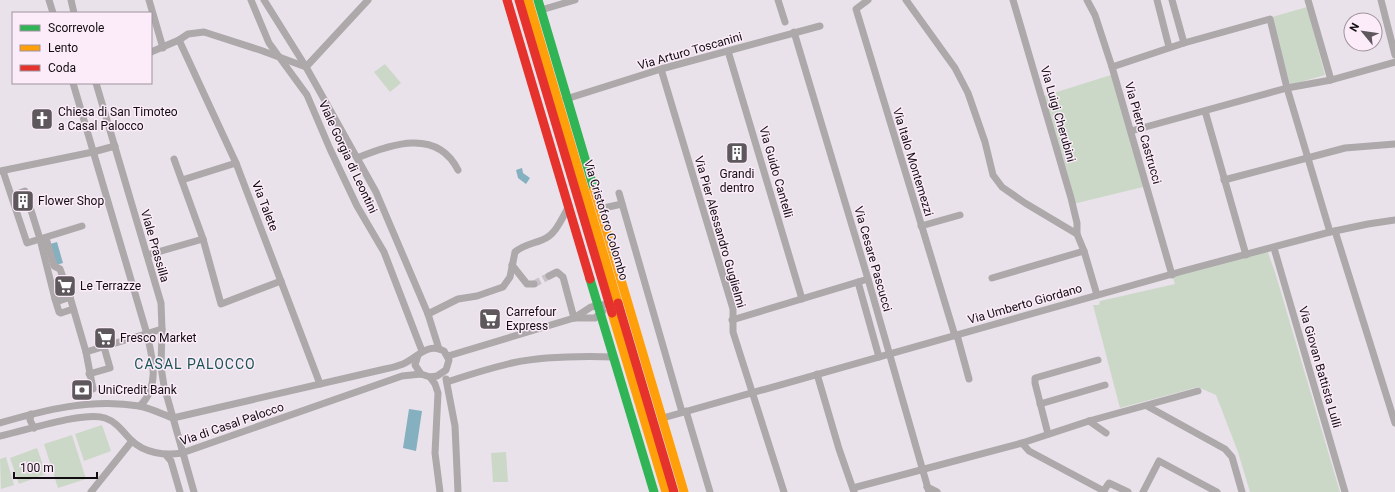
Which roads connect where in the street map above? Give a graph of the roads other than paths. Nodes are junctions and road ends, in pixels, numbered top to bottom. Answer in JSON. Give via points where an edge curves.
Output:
{"nodes":[{"id":1,"x":49,"y":0,"type":"edge"},
{"id":2,"x":71,"y":0,"type":"edge"},
{"id":3,"x":148,"y":0,"type":"edge"},
{"id":4,"x":251,"y":0,"type":"edge"},
{"id":5,"x":264,"y":0,"type":"edge"},
{"id":6,"x":368,"y":0,"type":"edge"},
{"id":7,"x":508,"y":0,"type":"edge"},
{"id":8,"x":519,"y":0,"type":"edge"},
{"id":9,"x":528,"y":0,"type":"edge"},
{"id":10,"x":538,"y":0,"type":"edge"},
{"id":11,"x":575,"y":0,"type":"edge"},
{"id":12,"x":778,"y":0,"type":"edge"},
{"id":13,"x":868,"y":0,"type":"edge"},
{"id":14,"x":906,"y":0,"type":"edge"},
{"id":15,"x":1013,"y":0,"type":"edge"},
{"id":16,"x":1087,"y":0,"type":"edge"},
{"id":17,"x":1157,"y":0,"type":"edge"},
{"id":18,"x":1172,"y":0,"type":"edge"},
{"id":19,"x":1308,"y":0,"type":"edge"},
{"id":20,"x":1381,"y":0,"type":"edge"},
{"id":21,"x":541,"y":10,"type":"junction"},
{"id":22,"x":53,"y":12,"type":"edge"},
{"id":23,"x":74,"y":12,"type":"edge"},
{"id":24,"x":152,"y":12,"type":"edge"},
{"id":25,"x":152,"y":13,"type":"edge"},
{"id":26,"x":785,"y":22,"type":"dead end"},
{"id":27,"x":820,"y":26,"type":"dead end"},
{"id":28,"x":794,"y":32,"type":"junction"},
{"id":29,"x":179,"y":40,"type":"junction"},
{"id":30,"x":1184,"y":43,"type":"junction"},
{"id":31,"x":163,"y":48,"type":"junction"},
{"id":32,"x":1169,"y":48,"type":"junction"},
{"id":33,"x":728,"y":51,"type":"junction"},
{"id":34,"x":152,"y":52,"type":"edge"},
{"id":35,"x":1395,"y":55,"type":"edge"},
{"id":36,"x":280,"y":58,"type":"junction"},
{"id":37,"x":1395,"y":62,"type":"edge"},
{"id":38,"x":306,"y":67,"type":"junction"},
{"id":39,"x":1112,"y":67,"type":"junction"},
{"id":40,"x":661,"y":69,"type":"junction"},
{"id":41,"x":1331,"y":80,"type":"junction"},
{"id":42,"x":73,"y":84,"type":"edge"},
{"id":43,"x":96,"y":84,"type":"edge"},
{"id":44,"x":1287,"y":88,"type":"junction"},
{"id":45,"x":566,"y":99,"type":"junction"},
{"id":46,"x":1205,"y":111,"type":"junction"},
{"id":47,"x":1132,"y":132,"type":"junction"},
{"id":48,"x":1395,"y":144,"type":"edge"},
{"id":49,"x":115,"y":146,"type":"junction"},
{"id":50,"x":92,"y":152,"type":"junction"},
{"id":51,"x":565,"y":155,"type":"junction"},
{"id":52,"x":1308,"y":157,"type":"junction"},
{"id":53,"x":357,"y":158,"type":"junction"},
{"id":54,"x":174,"y":159,"type":"dead end"},
{"id":55,"x":236,"y":163,"type":"junction"},
{"id":56,"x":458,"y":170,"type":"dead end"},
{"id":57,"x":1,"y":171,"type":"edge"},
{"id":58,"x":558,"y":171,"type":"junction"},
{"id":59,"x":182,"y":180,"type":"junction"},
{"id":60,"x":1224,"y":180,"type":"junction"},
{"id":61,"x":619,"y":193,"type":"dead end"},
{"id":62,"x":12,"y":196,"type":"junction"},
{"id":63,"x":622,"y":204,"type":"junction"},
{"id":64,"x":569,"y":206,"type":"junction"},
{"id":65,"x":600,"y":209,"type":"junction"},
{"id":66,"x":960,"y":215,"type":"dead end"},
{"id":67,"x":1395,"y":220,"type":"edge"},
{"id":68,"x":82,"y":226,"type":"dead end"},
{"id":69,"x":921,"y":226,"type":"junction"},
{"id":70,"x":1332,"y":232,"type":"junction"},
{"id":71,"x":1077,"y":234,"type":"junction"},
{"id":72,"x":43,"y":238,"type":"junction"},
{"id":73,"x":203,"y":239,"type":"junction"},
{"id":74,"x":1274,"y":248,"type":"junction"},
{"id":75,"x":1084,"y":251,"type":"junction"},
{"id":76,"x":147,"y":255,"type":"junction"},
{"id":77,"x":1246,"y":255,"type":"junction"},
{"id":78,"x":512,"y":265,"type":"junction"},
{"id":79,"x":1172,"y":275,"type":"junction"},
{"id":80,"x":549,"y":276,"type":"tunnel mouth"},
{"id":81,"x":868,"y":278,"type":"junction"},
{"id":82,"x":992,"y":278,"type":"dead end"},
{"id":83,"x":282,"y":281,"type":"junction"},
{"id":84,"x":858,"y":282,"type":"junction"},
{"id":85,"x":534,"y":284,"type":"dead end"},
{"id":86,"x":1097,"y":295,"type":"junction"},
{"id":87,"x":70,"y":297,"type":"junction"},
{"id":88,"x":55,"y":299,"type":"junction"},
{"id":89,"x":802,"y":300,"type":"junction"},
{"id":90,"x":618,"y":301,"type":"junction"},
{"id":91,"x":73,"y":310,"type":"junction"},
{"id":92,"x":600,"y":310,"type":"junction"},
{"id":93,"x":428,"y":314,"type":"junction"},
{"id":94,"x":574,"y":318,"type":"junction"},
{"id":95,"x":732,"y":320,"type":"junction"},
{"id":96,"x":162,"y":329,"type":"junction"},
{"id":97,"x":147,"y":334,"type":"junction"},
{"id":98,"x":956,"y":336,"type":"junction"},
{"id":99,"x":104,"y":347,"type":"junction"},
{"id":100,"x":439,"y":349,"type":"junction"},
{"id":101,"x":86,"y":352,"type":"junction"},
{"id":102,"x":420,"y":353,"type":"junction"},
{"id":103,"x":889,"y":354,"type":"junction"},
{"id":104,"x":448,"y":356,"type":"junction"},
{"id":105,"x":614,"y":357,"type":"junction"},
{"id":106,"x":879,"y":357,"type":"junction"},
{"id":107,"x":1098,"y":360,"type":"dead end"},
{"id":108,"x":443,"y":373,"type":"junction"},
{"id":109,"x":89,"y":374,"type":"junction"},
{"id":110,"x":421,"y":374,"type":"junction"},
{"id":111,"x":817,"y":374,"type":"junction"},
{"id":112,"x":430,"y":377,"type":"junction"},
{"id":113,"x":969,"y":379,"type":"dead end"},
{"id":114,"x":447,"y":382,"type":"junction"},
{"id":115,"x":320,"y":384,"type":"junction"},
{"id":116,"x":1105,"y":385,"type":"dead end"},
{"id":117,"x":93,"y":389,"type":"dead end"},
{"id":118,"x":1198,"y":391,"type":"dead end"},
{"id":119,"x":754,"y":393,"type":"junction"},
{"id":120,"x":107,"y":403,"type":"junction"},
{"id":121,"x":1040,"y":404,"type":"junction"},
{"id":122,"x":140,"y":406,"type":"junction"},
{"id":123,"x":1147,"y":406,"type":"junction"},
{"id":124,"x":684,"y":412,"type":"junction"},
{"id":125,"x":31,"y":414,"type":"junction"},
{"id":126,"x":104,"y":418,"type":"junction"},
{"id":127,"x":173,"y":418,"type":"junction"},
{"id":128,"x":663,"y":418,"type":"junction"},
{"id":129,"x":1089,"y":421,"type":"junction"},
{"id":130,"x":0,"y":423,"type":"edge"},
{"id":131,"x":1395,"y":423,"type":"edge"},
{"id":132,"x":34,"y":428,"type":"junction"},
{"id":133,"x":666,"y":432,"type":"junction"},
{"id":134,"x":1106,"y":433,"type":"dead end"},
{"id":135,"x":1048,"y":434,"type":"junction"},
{"id":136,"x":0,"y":436,"type":"edge"},
{"id":137,"x":132,"y":441,"type":"junction"},
{"id":138,"x":1022,"y":443,"type":"junction"},
{"id":139,"x":661,"y":447,"type":"junction"},
{"id":140,"x":182,"y":453,"type":"junction"},
{"id":141,"x":166,"y":455,"type":"junction"},
{"id":142,"x":921,"y":468,"type":"junction"},
{"id":143,"x":928,"y":489,"type":"edge"},
{"id":144,"x":853,"y":490,"type":"edge"},
{"id":145,"x":1104,"y":491,"type":"edge"},
{"id":146,"x":91,"y":492,"type":"edge"},
{"id":147,"x":180,"y":492,"type":"edge"},
{"id":148,"x":194,"y":492,"type":"edge"},
{"id":149,"x":440,"y":492,"type":"edge"},
{"id":150,"x":458,"y":492,"type":"edge"},
{"id":151,"x":654,"y":492,"type":"edge"},
{"id":152,"x":666,"y":492,"type":"edge"},
{"id":153,"x":674,"y":492,"type":"edge"},
{"id":154,"x":684,"y":492,"type":"edge"},
{"id":155,"x":710,"y":492,"type":"edge"},
{"id":156,"x":784,"y":492,"type":"edge"},
{"id":157,"x":937,"y":492,"type":"edge"},
{"id":158,"x":1128,"y":492,"type":"edge"},
{"id":159,"x":1143,"y":492,"type":"edge"},
{"id":160,"x":1216,"y":492,"type":"edge"},
{"id":161,"x":1242,"y":492,"type":"edge"},
{"id":162,"x":1345,"y":492,"type":"edge"}],
"edges":[{"from":1,"to":22,"type":"street"},
{"from":2,"to":23,"type":"street"},
{"from":3,"to":24,"type":"street"},
{"from":4,"to":36,"type":"street","name":"Viale Gorgia di Leontini","via":[[269,43]]},
{"from":5,"to":38,"type":"street","name":"Viale Gorgia di Leontini"},
{"from":6,"to":38,"type":"street"},
{"from":7,"to":58,"type":"main road"},
{"from":8,"to":51,"type":"main road","name":"Via Cristoforo Colombo"},
{"from":9,"to":90,"type":"main road","name":"Via Cristoforo Colombo"},
{"from":10,"to":21,"type":"main road","name":"Via Cristoforo Colombo"},
{"from":11,"to":21,"type":"street"},
{"from":12,"to":26,"type":"street"},
{"from":13,"to":69,"type":"street","name":"Via Italo Montemezzi","via":[[856,9]]},
{"from":14,"to":71,"type":"street","via":[[955,68],[968,93],[993,175],[1002,187]]},
{"from":15,"to":71,"type":"street","name":"Via Luigi Cherubini","via":[[1071,198]]},
{"from":16,"to":39,"type":"street","name":"Via Pietro Castrucci","via":[[1095,15]]},
{"from":17,"to":32,"type":"street"},
{"from":18,"to":30,"type":"street"},
{"from":19,"to":41,"type":"street"},
{"from":20,"to":35,"type":"street"},
{"from":21,"to":45,"type":"main road","name":"Via Cristoforo Colombo"},
{"from":25,"to":31,"type":"street"},
{"from":27,"to":28,"type":"street","name":"Via Arturo Toscanini"},
{"from":28,"to":33,"type":"street","name":"Via Arturo Toscanini"},
{"from":28,"to":81,"type":"street","name":"Via Cesare Pascucci"},
{"from":29,"to":31,"type":"street"},
{"from":29,"to":36,"type":"street","via":[[188,34],[204,32]]},
{"from":29,"to":55,"type":"street","name":"Via Talete"},
{"from":30,"to":32,"type":"street"},
{"from":30,"to":44,"type":"street","via":[[1270,19]]},
{"from":31,"to":34,"type":"street"},
{"from":32,"to":39,"type":"street"},
{"from":33,"to":40,"type":"street","name":"Via Arturo Toscanini"},
{"from":33,"to":89,"type":"street","name":"Via Guido Cantelli"},
{"from":36,"to":38,"type":"street"},
{"from":36,"to":102,"type":"street","name":"Viale Gorgia di Leontini","via":[[307,95],[357,206],[384,252]]},
{"from":37,"to":41,"type":"street"},
{"from":38,"to":53,"type":"street","name":"Viale Gorgia di Leontini"},
{"from":39,"to":47,"type":"street","name":"Via Pietro Castrucci"},
{"from":40,"to":45,"type":"street","name":"Via Arturo Toscanini"},
{"from":40,"to":95,"type":"street","name":"Via Pier Alessandro Guglielmi","via":[[733,309]]},
{"from":41,"to":44,"type":"street"},
{"from":42,"to":50,"type":"street"},
{"from":43,"to":49,"type":"street","name":"Viale Prassilla"},
{"from":44,"to":46,"type":"street"},
{"from":44,"to":52,"type":"street"},
{"from":45,"to":65,"type":"main road","name":"Via Cristoforo Colombo"},
{"from":46,"to":47,"type":"street"},
{"from":46,"to":60,"type":"street"},
{"from":47,"to":79,"type":"street","name":"Via Pietro Castrucci"},
{"from":48,"to":52,"type":"street","via":[[1345,148]]},
{"from":49,"to":50,"type":"street"},
{"from":49,"to":76,"type":"street","name":"Viale Prassilla"},
{"from":50,"to":57,"type":"street"},
{"from":50,"to":97,"type":"street"},
{"from":51,"to":58,"type":"street","name":"Via Cristoforo Colombo"},
{"from":51,"to":90,"type":"main road","name":"Via Cristoforo Colombo"},
{"from":52,"to":60,"type":"street"},
{"from":52,"to":70,"type":"street"},
{"from":53,"to":56,"type":"street","via":[[399,144],[422,144],[444,151]]},
{"from":53,"to":93,"type":"street","name":"Viale Gorgia di Leontini","via":[[376,192]]},
{"from":54,"to":59,"type":"street"},
{"from":55,"to":59,"type":"street"},
{"from":55,"to":83,"type":"street","name":"Via Talete"},
{"from":57,"to":62,"type":"street"},
{"from":58,"to":64,"type":"main road"},
{"from":59,"to":73,"type":"street"},
{"from":60,"to":77,"type":"street"},
{"from":61,"to":63,"type":"street"},
{"from":62,"to":72,"type":"street","via":[[25,191]]},
{"from":62,"to":72,"type":"street","via":[[27,243]]},
{"from":63,"to":65,"type":"street"},
{"from":63,"to":124,"type":"street"},
{"from":64,"to":78,"type":"street","via":[[552,234],[518,250]]},
{"from":64,"to":92,"type":"main road"},
{"from":65,"to":90,"type":"main road","name":"Via Cristoforo Colombo"},
{"from":66,"to":69,"type":"street"},
{"from":67,"to":70,"type":"street","name":"Via Umberto Giordano"},
{"from":68,"to":72,"type":"street"},
{"from":69,"to":98,"type":"street","name":"Via Italo Montemezzi"},
{"from":70,"to":74,"type":"street","name":"Via Umberto Giordano"},
{"from":70,"to":131,"type":"street"},
{"from":71,"to":75,"type":"street","name":"Via Luigi Cherubini"},
{"from":72,"to":87,"type":"street","via":[[54,266],[60,269]]},
{"from":72,"to":88,"type":"street"},
{"from":73,"to":76,"type":"street"},
{"from":73,"to":83,"type":"street","via":[[221,304]]},
{"from":74,"to":77,"type":"street","name":"Via Umberto Giordano"},
{"from":74,"to":162,"type":"street","name":"Via Giovan Battista Lulli"},
{"from":75,"to":82,"type":"street"},
{"from":75,"to":86,"type":"street","name":"Via Luigi Cherubini"},
{"from":76,"to":96,"type":"street","name":"Viale Prassilla","via":[[160,302]]},
{"from":77,"to":79,"type":"street","name":"Via Umberto Giordano"},
{"from":78,"to":85,"type":"street","via":[[523,281]]},
{"from":78,"to":93,"type":"street","via":[[509,280],[503,287],[458,299]]},
{"from":79,"to":86,"type":"street","name":"Via Umberto Giordano"},
{"from":80,"to":94,"type":"street","via":[[557,272],[563,277]]},
{"from":81,"to":84,"type":"street"},
{"from":81,"to":103,"type":"street","name":"Via Cesare Pascucci"},
{"from":83,"to":115,"type":"street","name":"Via Talete"},
{"from":84,"to":89,"type":"street"},
{"from":84,"to":106,"type":"street","name":"Via Cesare Pascucci"},
{"from":86,"to":98,"type":"street","name":"Via Umberto Giordano"},
{"from":87,"to":88,"type":"street"},
{"from":87,"to":91,"type":"street"},
{"from":88,"to":91,"type":"street","via":[[59,312]]},
{"from":89,"to":95,"type":"street"},
{"from":90,"to":92,"type":"street"},
{"from":90,"to":128,"type":"main road","name":"Via Cristoforo Colombo"},
{"from":90,"to":139,"type":"main road","name":"Via Cristoforo Colombo"},
{"from":90,"to":152,"type":"main road","name":"Via Cristoforo Colombo"},
{"from":91,"to":101,"type":"street"},
{"from":92,"to":94,"type":"street","via":[[589,308]]},
{"from":92,"to":94,"type":"street","via":[[594,319]]},
{"from":92,"to":105,"type":"main road"},
{"from":93,"to":100,"type":"street","name":"Viale Gorgia di Leontini"},
{"from":94,"to":104,"type":"street"},
{"from":95,"to":119,"type":"street","name":"Via Pier Alessandro Guglielmi","via":[[733,332]]},
{"from":96,"to":97,"type":"street"},
{"from":96,"to":127,"type":"street","name":"Viale Prassilla","via":[[161,367]]},
{"from":97,"to":99,"type":"street"},
{"from":97,"to":122,"type":"street","via":[[154,362],[153,387]]},
{"from":98,"to":103,"type":"street","name":"Via Umberto Giordano"},
{"from":98,"to":113,"type":"street","name":"Via Italo Montemezzi"},
{"from":99,"to":101,"type":"street"},
{"from":99,"to":109,"type":"street","via":[[110,368]]},
{"from":100,"to":102,"type":"street"},
{"from":100,"to":104,"type":"street"},
{"from":101,"to":109,"type":"street"},
{"from":102,"to":110,"type":"street","via":[[415,361],[415,367]]},
{"from":102,"to":115,"type":"street","name":"Via di Casal Palocco","via":[[404,364]]},
{"from":103,"to":106,"type":"street","name":"Via Umberto Giordano"},
{"from":103,"to":142,"type":"street","name":"Via Cesare Pascucci"},
{"from":104,"to":108,"type":"street","via":[[449,364]]},
{"from":105,"to":114,"type":"street","via":[[550,358],[513,363]]},
{"from":105,"to":151,"type":"main road"},
{"from":106,"to":111,"type":"street","name":"Via Umberto Giordano"},
{"from":107,"to":121,"type":"street","via":[[1035,378]]},
{"from":108,"to":112,"type":"street"},
{"from":108,"to":114,"type":"street"},
{"from":109,"to":117,"type":"street"},
{"from":110,"to":112,"type":"street","name":"Via di Casal Palocco"},
{"from":110,"to":140,"type":"street","name":"Via di Casal Palocco","via":[[402,376]]},
{"from":111,"to":119,"type":"street","name":"Via Umberto Giordano"},
{"from":111,"to":144,"type":"street"},
{"from":112,"to":149,"type":"street","via":[[438,393],[436,460]]},
{"from":114,"to":150,"type":"street","via":[[455,426]]},
{"from":115,"to":127,"type":"street","name":"Via di Casal Palocco"},
{"from":116,"to":121,"type":"street"},
{"from":118,"to":123,"type":"street"},
{"from":119,"to":124,"type":"street","name":"Via Umberto Giordano"},
{"from":119,"to":156,"type":"street","name":"Via Pier Alessandro Guglielmi"},
{"from":120,"to":122,"type":"street","name":"Via di Casal Palocco"},
{"from":120,"to":125,"type":"street","name":"Via di Casal Palocco"},
{"from":120,"to":126,"type":"street"},
{"from":121,"to":135,"type":"street"},
{"from":122,"to":127,"type":"street","name":"Via di Casal Palocco"},
{"from":123,"to":129,"type":"street"},
{"from":123,"to":161,"type":"street","via":[[1225,449],[1232,457]]},
{"from":124,"to":128,"type":"street","name":"Via Umberto Giordano"},
{"from":124,"to":155,"type":"street"},
{"from":125,"to":130,"type":"street","name":"Via di Casal Palocco"},
{"from":125,"to":132,"type":"street","via":[[30,420]]},
{"from":126,"to":132,"type":"street","via":[[92,416]]},
{"from":126,"to":137,"type":"street","name":"Via di Casal Palocco","via":[[111,420]]},
{"from":127,"to":140,"type":"street","name":"Viale Prassilla"},
{"from":128,"to":133,"type":"main road","name":"Via Cristoforo Colombo"},
{"from":129,"to":134,"type":"street"},
{"from":129,"to":135,"type":"street"},
{"from":132,"to":136,"type":"street"},
{"from":133,"to":139,"type":"street"},
{"from":133,"to":154,"type":"main road","name":"Via Cristoforo Colombo"},
{"from":135,"to":138,"type":"street"},
{"from":137,"to":141,"type":"street","name":"Via di Casal Palocco","via":[[147,450]]},
{"from":137,"to":146,"type":"street"},
{"from":138,"to":142,"type":"street"},
{"from":138,"to":145,"type":"street","via":[[1029,451]]},
{"from":139,"to":153,"type":"main road","name":"Via Cristoforo Colombo"},
{"from":140,"to":141,"type":"street","name":"Via di Casal Palocco"},
{"from":140,"to":148,"type":"street","name":"Viale Prassilla"},
{"from":141,"to":147,"type":"street","via":[[171,461]]},
{"from":142,"to":143,"type":"street","name":"Via Cesare Pascucci"},
{"from":142,"to":144,"type":"street"},
{"from":143,"to":157,"type":"street"},
{"from":145,"to":158,"type":"street","via":[[1109,483]]},
{"from":159,"to":160,"type":"street","via":[[1159,461]]}]}
